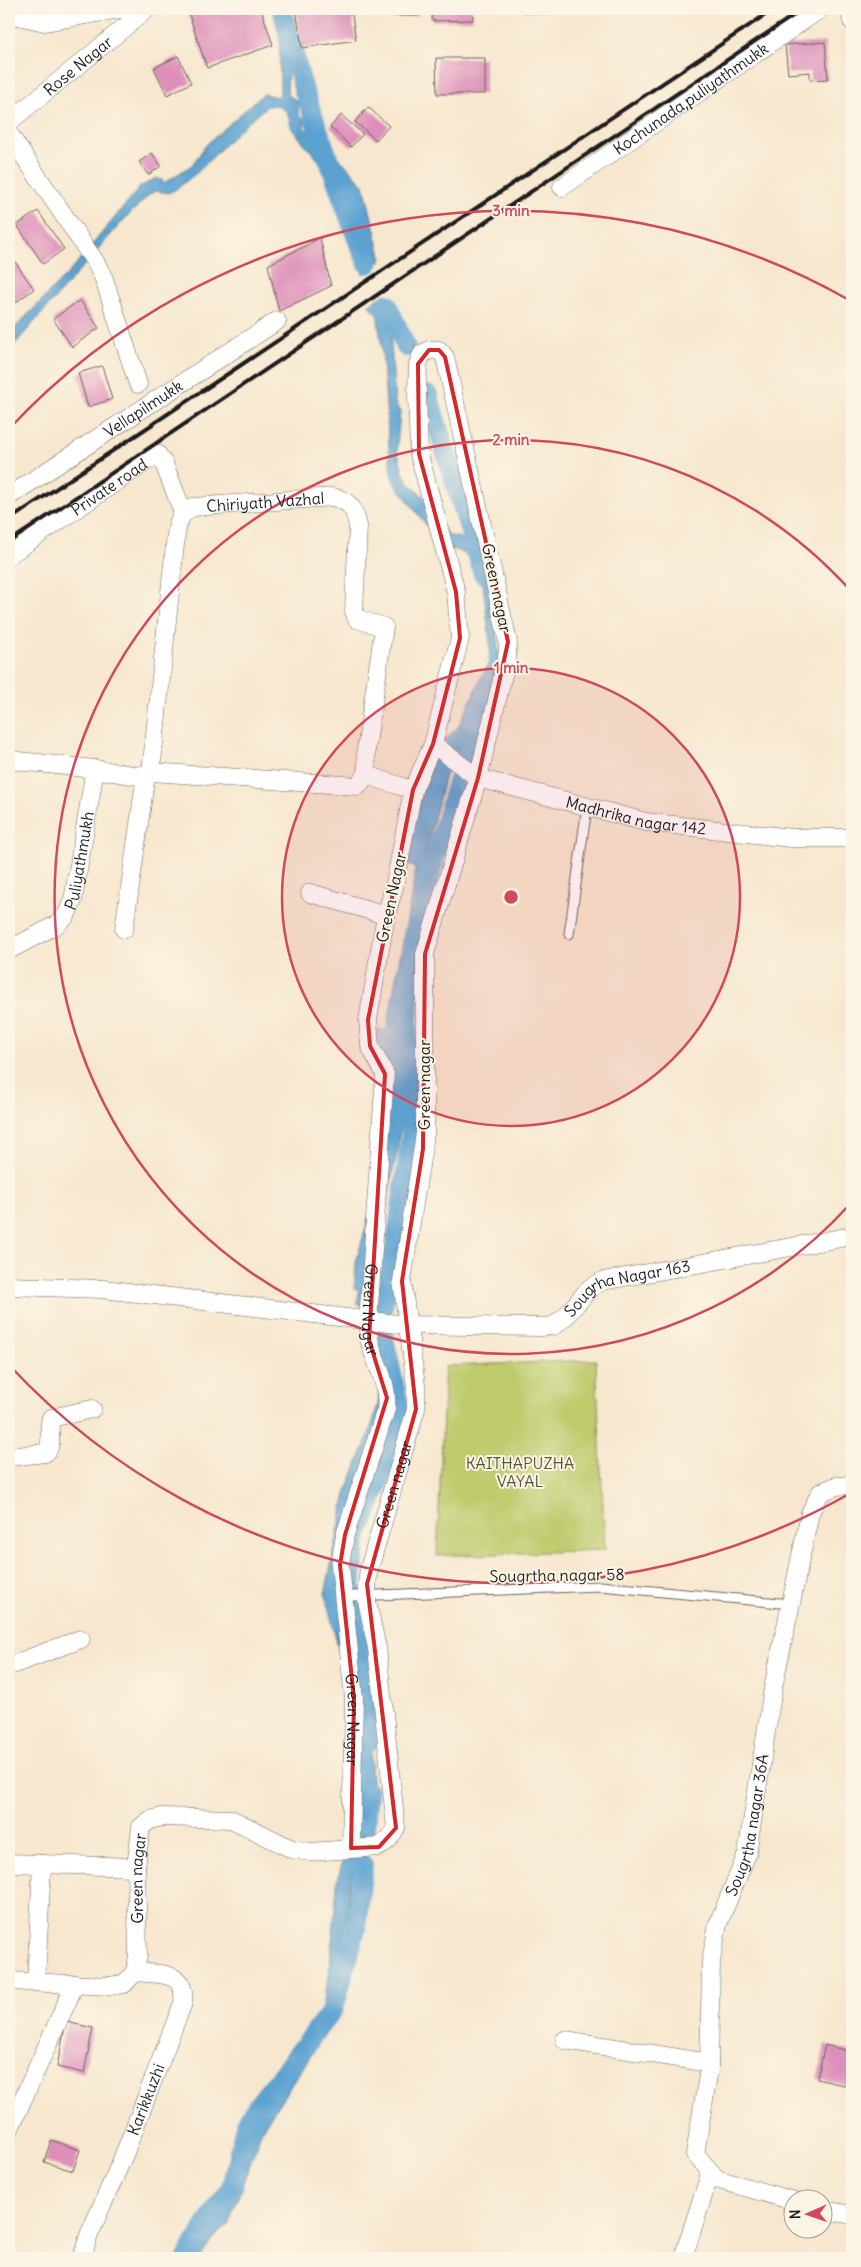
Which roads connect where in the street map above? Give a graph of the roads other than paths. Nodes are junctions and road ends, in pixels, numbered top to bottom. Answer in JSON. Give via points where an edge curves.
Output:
{"nodes":[{"id":1,"x":121,"y":9,"type":"edge"},
{"id":2,"x":147,"y":9,"type":"edge"},
{"id":3,"x":820,"y":9,"type":"edge"},
{"id":4,"x":852,"y":9,"type":"edge"},
{"id":5,"x":9,"y":14,"type":"edge"},
{"id":6,"x":852,"y":21,"type":"edge"},
{"id":7,"x":9,"y":122,"type":"edge"},
{"id":8,"x":9,"y":134,"type":"edge"},
{"id":9,"x":562,"y":187,"type":"dead end"},
{"id":10,"x":277,"y":320,"type":"dead end"},
{"id":11,"x":138,"y":384,"type":"dead end"},
{"id":12,"x":9,"y":496,"type":"edge"},
{"id":13,"x":183,"y":512,"type":"junction"},
{"id":14,"x":9,"y":555,"type":"edge"},
{"id":15,"x":433,"y":744,"type":"junction"},
{"id":16,"x":9,"y":760,"type":"edge"},
{"id":17,"x":95,"y":768,"type":"junction"},
{"id":18,"x":149,"y":773,"type":"junction"},
{"id":19,"x":367,"y":774,"type":"junction"},
{"id":20,"x":478,"y":778,"type":"junction"},
{"id":21,"x":413,"y":790,"type":"junction"},
{"id":22,"x":587,"y":807,"type":"junction"},
{"id":23,"x":852,"y":838,"type":"edge"},
{"id":24,"x":310,"y":892,"type":"dead end"},
{"id":25,"x":386,"y":915,"type":"junction"},
{"id":26,"x":124,"y":929,"type":"dead end"},
{"id":27,"x":569,"y":934,"type":"dead end"},
{"id":28,"x":9,"y":950,"type":"edge"},
{"id":29,"x":852,"y":1236,"type":"edge"},
{"id":30,"x":9,"y":1286,"type":"edge"},
{"id":31,"x":368,"y":1320,"type":"junction"},
{"id":32,"x":406,"y":1325,"type":"junction"},
{"id":33,"x":92,"y":1409,"type":"dead end"},
{"id":34,"x":9,"y":1457,"type":"edge"},
{"id":35,"x":852,"y":1485,"type":"edge"},
{"id":36,"x":360,"y":1596,"type":"junction"},
{"id":37,"x":791,"y":1604,"type":"junction"},
{"id":38,"x":81,"y":1639,"type":"dead end"},
{"id":39,"x":9,"y":1666,"type":"edge"},
{"id":40,"x":351,"y":1848,"type":"junction"},
{"id":41,"x":9,"y":1863,"type":"edge"},
{"id":42,"x":42,"y":1864,"type":"junction"},
{"id":43,"x":136,"y":1867,"type":"junction"},
{"id":44,"x":135,"y":1972,"type":"junction"},
{"id":45,"x":9,"y":1981,"type":"edge"},
{"id":46,"x":36,"y":1982,"type":"junction"},
{"id":47,"x":75,"y":1984,"type":"junction"},
{"id":48,"x":565,"y":2040,"type":"dead end"},
{"id":49,"x":709,"y":2063,"type":"junction"},
{"id":50,"x":9,"y":2130,"type":"edge"},
{"id":51,"x":709,"y":2178,"type":"junction"},
{"id":52,"x":784,"y":2199,"type":"edge"},
{"id":53,"x":834,"y":2212,"type":"edge"},
{"id":54,"x":852,"y":2215,"type":"edge"},
{"id":55,"x":82,"y":2258,"type":"edge"},
{"id":56,"x":683,"y":2258,"type":"edge"}],
"edges":[{"from":1,"to":5,"type":"street","via":[[45,22]]},
{"from":2,"to":7,"type":"street","name":"Rose Nagar"},
{"from":3,"to":9,"type":"street","name":"Kochunada,puliyathmukk"},
{"from":4,"to":6,"type":"street"},
{"from":8,"to":11,"type":"street","via":[[96,263]]},
{"from":10,"to":12,"type":"street","name":"Vellapilmukk"},
{"from":13,"to":14,"type":"street","name":"Private road","via":[[157,454]]},
{"from":13,"to":18,"type":"street","name":"Chiriyath Vazhal","via":[[176,534]]},
{"from":13,"to":19,"type":"street","name":"Chiriyath Vazhal","via":[[193,507],[333,497],[346,501],[358,526],[354,611],[357,619],[384,627],[366,750]]},
{"from":15,"to":20,"type":"street","name":"Madhrika nagar 142"},
{"from":15,"to":20,"type":"street","name":"Green nagar","via":[[460,638],[456,592],[419,454],[418,364],[422,354],[440,350],[445,357],[508,642]]},
{"from":15,"to":21,"type":"street","name":"Green Nagar"},
{"from":16,"to":17,"type":"street"},
{"from":17,"to":18,"type":"street","via":[[138,776]]},
{"from":17,"to":28,"type":"street","name":"Puliyathmukh","via":[[73,900],[66,916],[56,925]]},
{"from":18,"to":19,"type":"street","via":[[358,786]]},
{"from":18,"to":26,"type":"street"},
{"from":19,"to":21,"type":"street"},
{"from":20,"to":22,"type":"street","name":"Madhrika nagar 142"},
{"from":20,"to":32,"type":"street","name":"Green nagar","via":[[424,954],[425,1133],[402,1281]]},
{"from":21,"to":25,"type":"street","name":"Green Nagar"},
{"from":22,"to":23,"type":"street","name":"Madhrika nagar 142","via":[[656,823],[792,838]]},
{"from":22,"to":27,"type":"lane"},
{"from":24,"to":25,"type":"street"},
{"from":25,"to":31,"type":"street","name":"Green Nagar","via":[[368,1020],[370,1046],[385,1074]]},
{"from":29,"to":32,"type":"street","name":"Sougrha Nagar 163","via":[[603,1281],[590,1288],[554,1326]]},
{"from":30,"to":31,"type":"street","name":"Sougrha Nagar 163","via":[[104,1288]]},
{"from":31,"to":32,"type":"street","name":"Sougrha Nagar 163"},
{"from":31,"to":40,"type":"street","name":"Green Nagar","via":[[369,1340],[385,1382],[387,1398],[345,1535],[340,1565],[354,1699]]},
{"from":32,"to":36,"type":"street","name":"Green nagar","via":[[416,1386],[416,1409]]},
{"from":33,"to":34,"type":"street","via":[[51,1418],[49,1450],[45,1453]]},
{"from":35,"to":37,"type":"street","name":"Sougrtha nagar 36A","via":[[820,1492],[810,1513]]},
{"from":36,"to":37,"type":"lane","name":"Sougrtha nagar 58","via":[[600,1586]]},
{"from":36,"to":40,"type":"street","name":"Green nagar","via":[[377,1648],[396,1828],[380,1847]]},
{"from":37,"to":49,"type":"street","name":"Sougrtha nagar 36A","via":[[773,1688],[747,1854],[718,1924],[712,1961]]},
{"from":38,"to":39,"type":"street"},
{"from":40,"to":43,"type":"street","name":"Green nagar","via":[[310,1852],[292,1849],[231,1819],[162,1817],[141,1827]]},
{"from":41,"to":42,"type":"street"},
{"from":42,"to":43,"type":"street"},
{"from":42,"to":46,"type":"street"},
{"from":43,"to":44,"type":"street","name":"Green nagar","via":[[138,1956]]},
{"from":44,"to":47,"type":"street","via":[[124,1984]]},
{"from":44,"to":55,"type":"street","name":"Karikkuzhi","via":[[169,1976],[179,1981],[185,1991],[184,2003]]},
{"from":45,"to":46,"type":"street"},
{"from":46,"to":47,"type":"street"},
{"from":47,"to":50,"type":"street"},
{"from":48,"to":49,"type":"street"},
{"from":49,"to":51,"type":"street","name":"Sougrtha nagar 36A","via":[[695,2154],[716,2178]]},
{"from":51,"to":52,"type":"street"},
{"from":51,"to":56,"type":"street"},
{"from":53,"to":54,"type":"street"}]}
